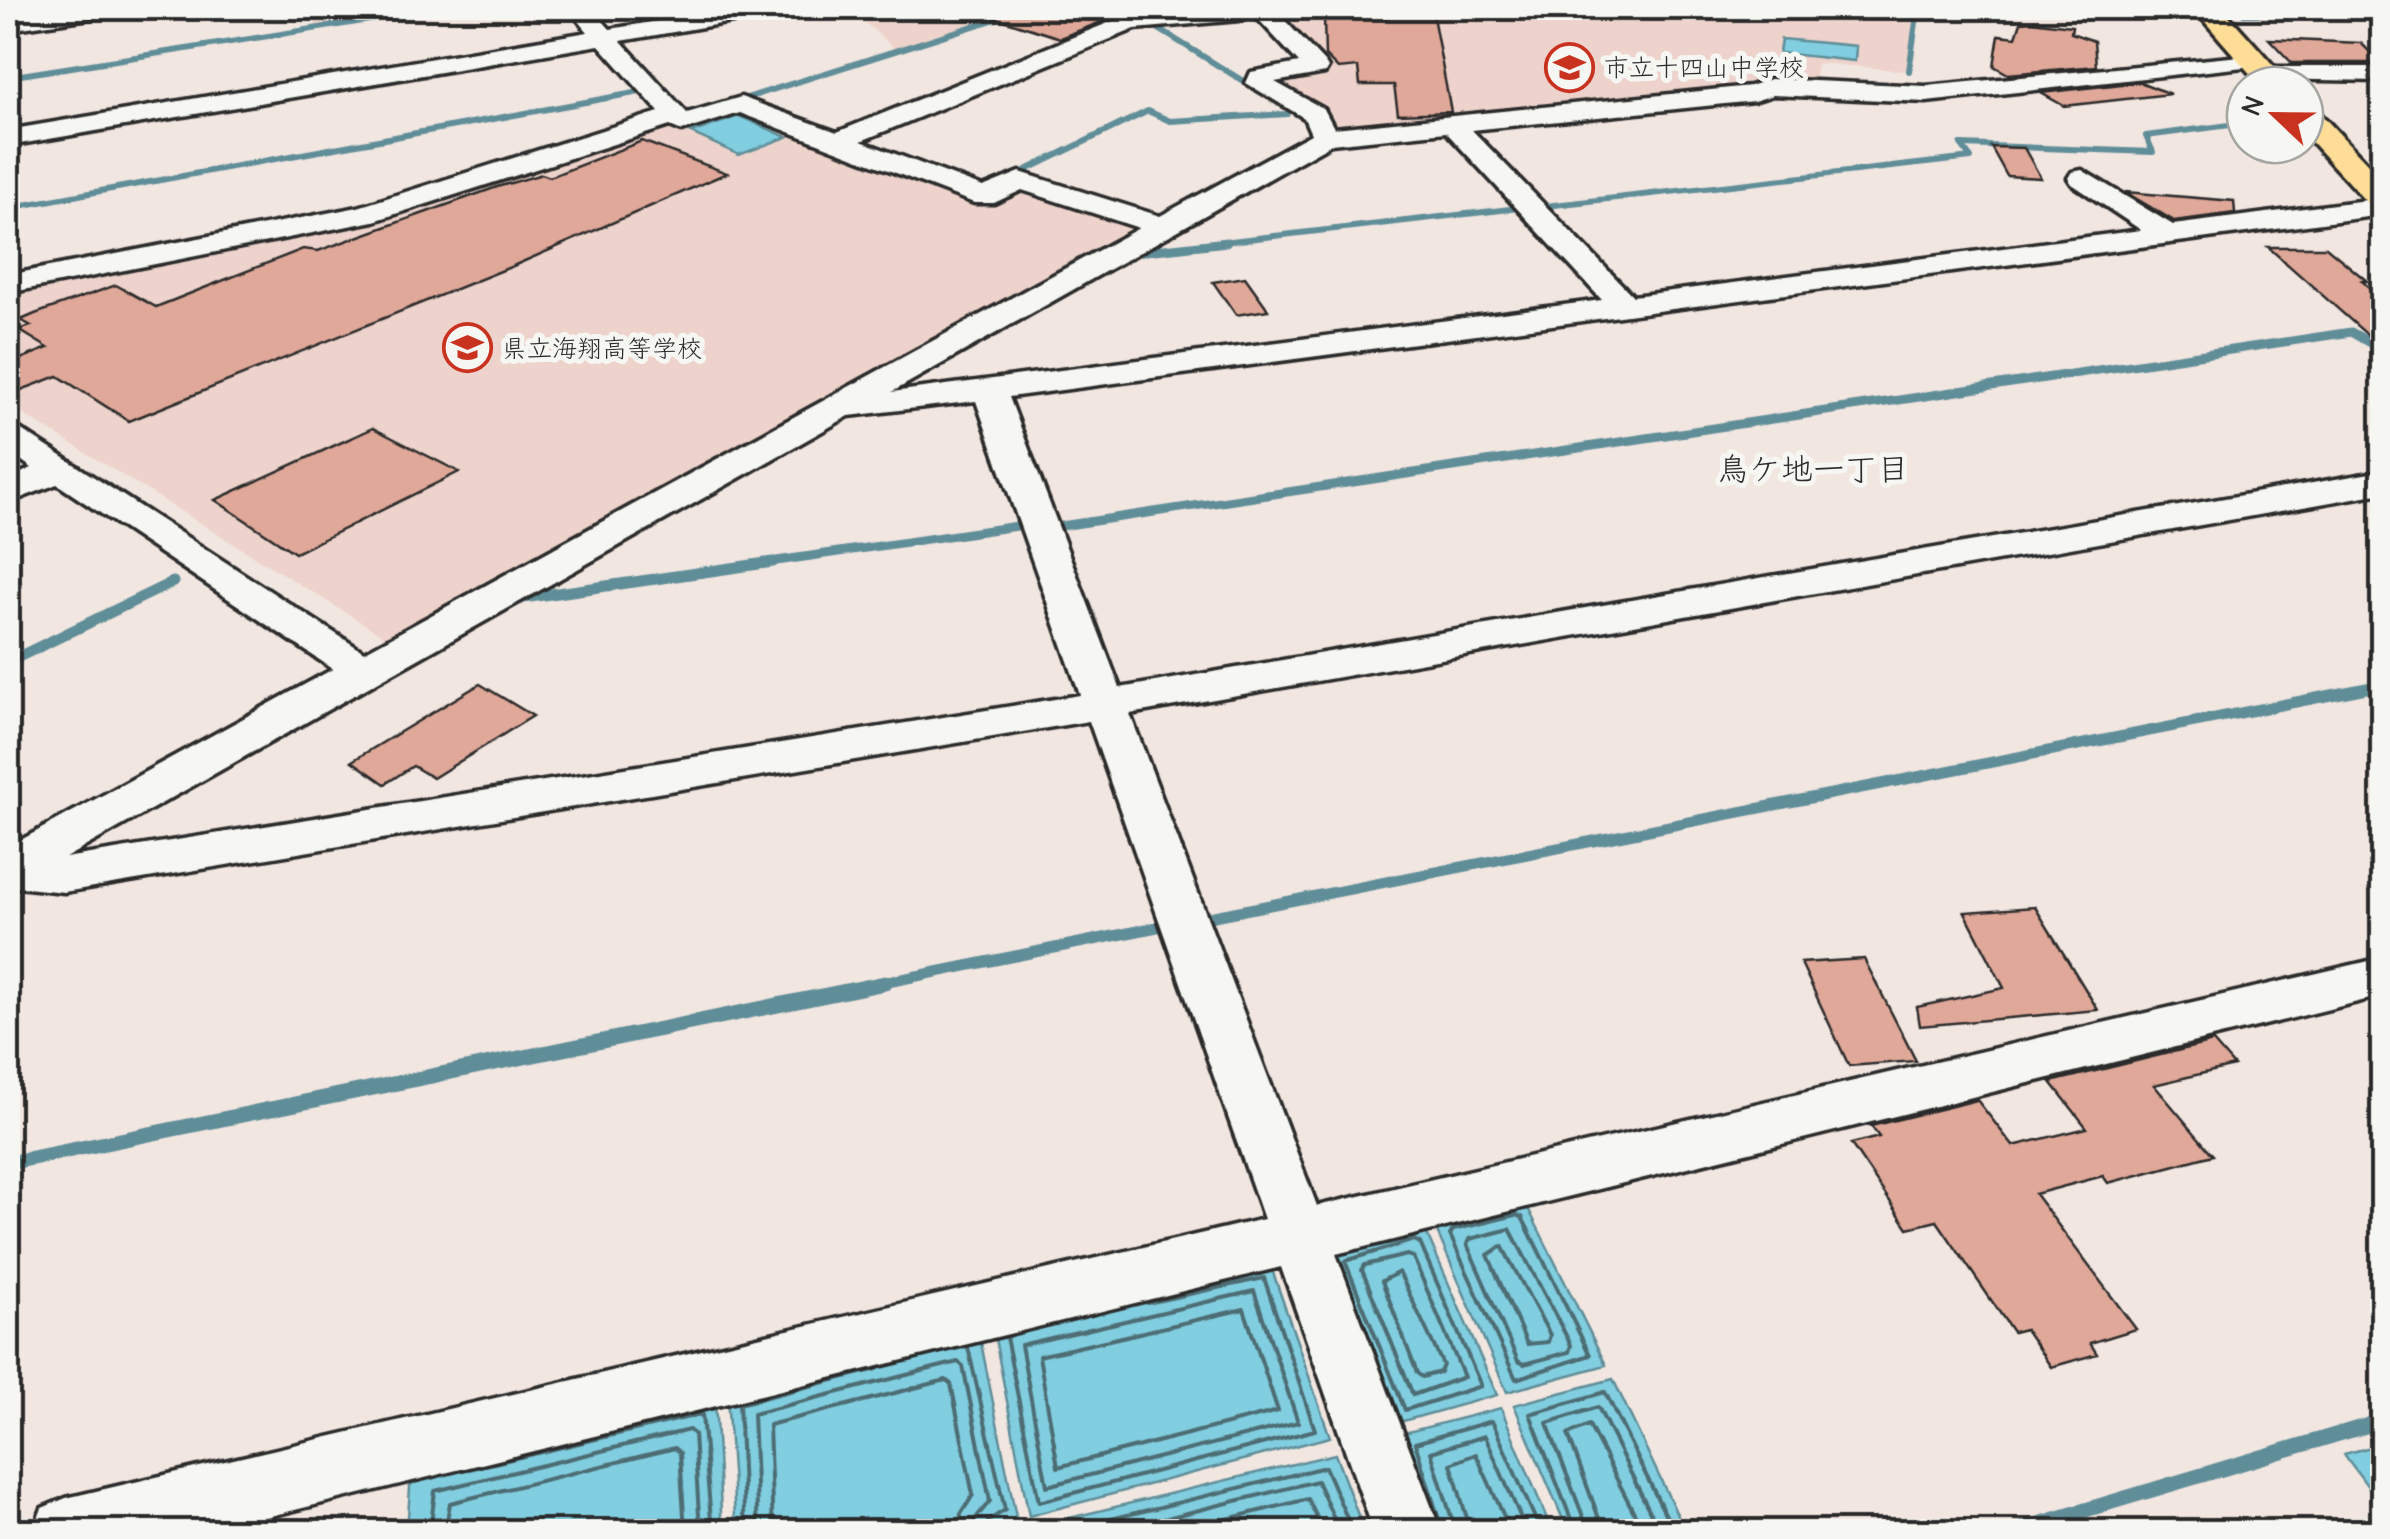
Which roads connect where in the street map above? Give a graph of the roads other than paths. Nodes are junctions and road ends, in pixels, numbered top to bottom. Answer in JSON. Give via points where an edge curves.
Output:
{"nodes":[{"id":1,"x":111,"y":8,"type":"edge"},
{"id":2,"x":579,"y":8,"type":"edge"},
{"id":3,"x":773,"y":8,"type":"edge"},
{"id":4,"x":2207,"y":8,"type":"edge"},
{"id":5,"x":1120,"y":17,"type":"edge"},
{"id":6,"x":8,"y":23,"type":"edge"},
{"id":7,"x":604,"y":36,"type":"junction"},
{"id":8,"x":2258,"y":65,"type":"edge"},
{"id":9,"x":2325,"y":74,"type":"edge"},
{"id":10,"x":2382,"y":74,"type":"edge"},
{"id":11,"x":2225,"y":75,"type":"edge"},
{"id":12,"x":674,"y":116,"type":"junction"},
{"id":13,"x":1455,"y":127,"type":"junction"},
{"id":14,"x":8,"y":138,"type":"edge"},
{"id":15,"x":1325,"y":138,"type":"junction"},
{"id":16,"x":2325,"y":138,"type":"edge"},
{"id":17,"x":834,"y":143,"type":"junction"},
{"id":18,"x":2082,"y":178,"type":"dead end"},
{"id":19,"x":2382,"y":199,"type":"edge"},
{"id":20,"x":2382,"y":207,"type":"edge"},
{"id":21,"x":1164,"y":227,"type":"junction"},
{"id":22,"x":2168,"y":235,"type":"junction"},
{"id":23,"x":8,"y":284,"type":"edge"},
{"id":24,"x":1626,"y":306,"type":"junction"},
{"id":25,"x":990,"y":392,"type":"junction"},
{"id":26,"x":832,"y":410,"type":"junction"},
{"id":27,"x":8,"y":436,"type":"edge"},
{"id":28,"x":60,"y":470,"type":"junction"},
{"id":29,"x":2382,"y":482,"type":"edge"},
{"id":30,"x":8,"y":492,"type":"edge"},
{"id":31,"x":361,"y":669,"type":"junction"},
{"id":32,"x":1107,"y":704,"type":"junction"},
{"id":33,"x":8,"y":869,"type":"edge"},
{"id":34,"x":2382,"y":977,"type":"edge"},
{"id":35,"x":1298,"y":1238,"type":"junction"},
{"id":36,"x":66,"y":1532,"type":"edge"},
{"id":37,"x":1408,"y":1532,"type":"edge"}],
"edges":[{"from":1,"to":6,"type":"street"},
{"from":2,"to":7,"type":"street"},
{"from":3,"to":7,"type":"street"},
{"from":4,"to":8,"type":"main road"},
{"from":5,"to":15,"type":"street","via":[[1267,15],[1316,68],[1260,77],[1258,83],[1315,114]]},
{"from":5,"to":17,"type":"street"},
{"from":7,"to":12,"type":"street"},
{"from":7,"to":14,"type":"street"},
{"from":9,"to":10,"type":"street"},
{"from":11,"to":13,"type":"street","via":[[1926,94],[1770,87]]},
{"from":12,"to":17,"type":"street","via":[[682,123],[741,105]]},
{"from":12,"to":23,"type":"street","via":[[364,214]]},
{"from":13,"to":15,"type":"street"},
{"from":13,"to":24,"type":"street"},
{"from":15,"to":21,"type":"street"},
{"from":16,"to":19,"type":"main road"},
{"from":17,"to":21,"type":"street","via":[[984,196],[1020,180]]},
{"from":18,"to":22,"type":"street"},
{"from":20,"to":22,"type":"street"},
{"from":21,"to":26,"type":"street"},
{"from":22,"to":24,"type":"street"},
{"from":24,"to":25,"type":"street"},
{"from":25,"to":26,"type":"street"},
{"from":25,"to":32,"type":"street"},
{"from":26,"to":31,"type":"street"},
{"from":27,"to":28,"type":"street"},
{"from":28,"to":30,"type":"street"},
{"from":28,"to":31,"type":"street"},
{"from":29,"to":32,"type":"street"},
{"from":31,"to":33,"type":"street"},
{"from":32,"to":33,"type":"street","via":[[64,875]]},
{"from":32,"to":35,"type":"street"},
{"from":34,"to":35,"type":"street"},
{"from":35,"to":36,"type":"street"},
{"from":35,"to":37,"type":"street"}]}
